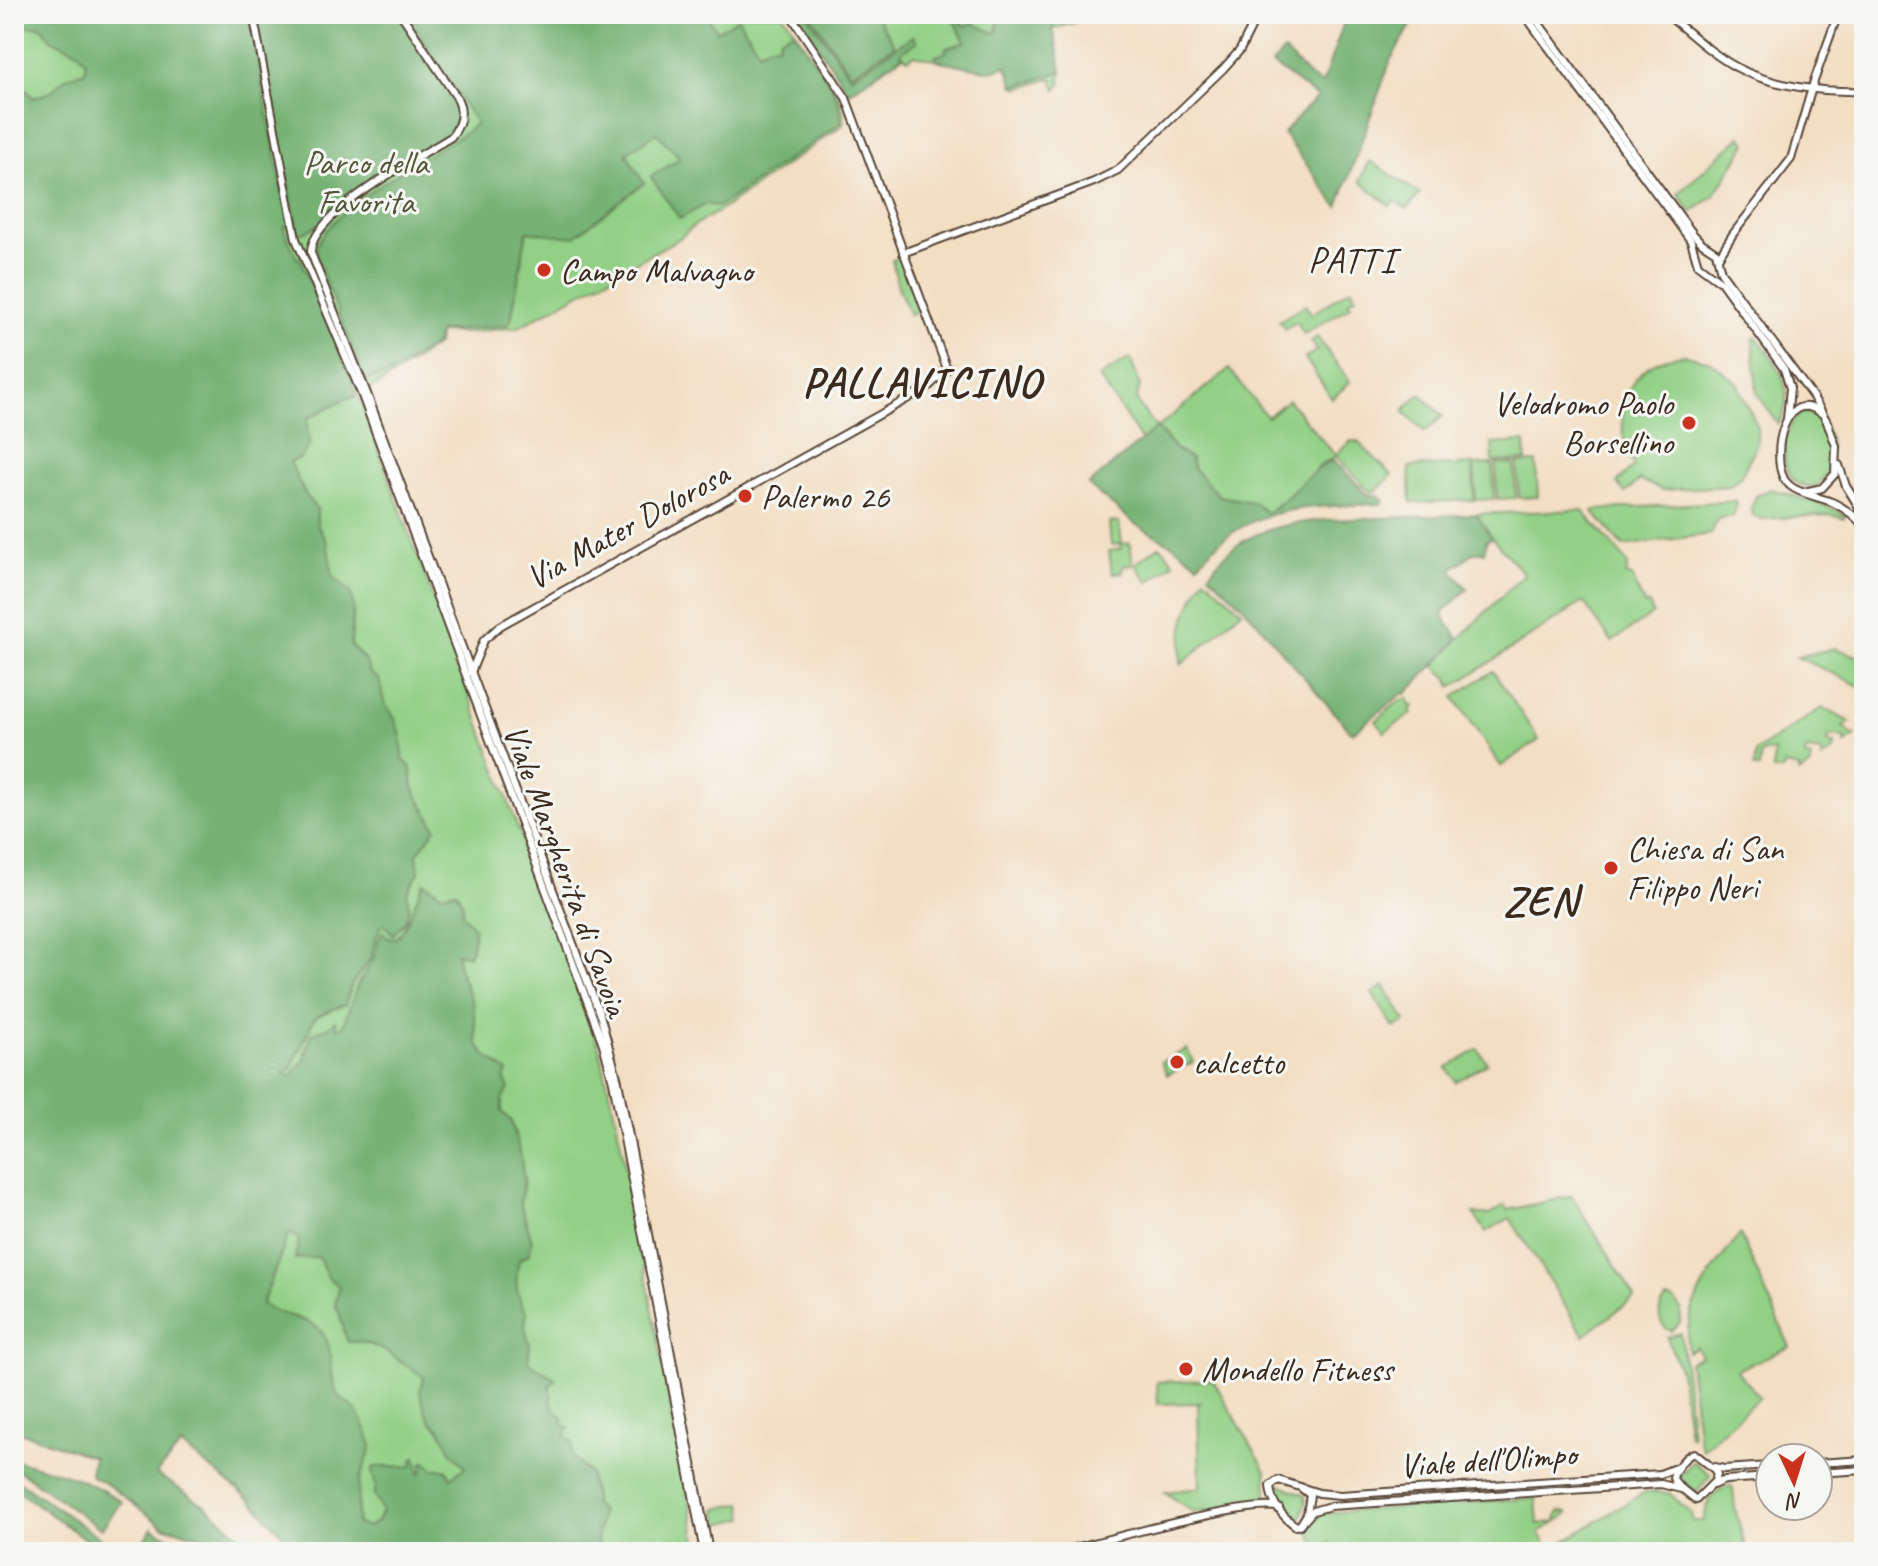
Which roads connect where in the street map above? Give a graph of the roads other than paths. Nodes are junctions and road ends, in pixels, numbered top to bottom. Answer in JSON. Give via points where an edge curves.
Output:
{"nodes":[{"id":1,"x":253,"y":14,"type":"edge"},
{"id":2,"x":401,"y":14,"type":"edge"},
{"id":3,"x":790,"y":14,"type":"edge"},
{"id":4,"x":1255,"y":14,"type":"edge"},
{"id":5,"x":1524,"y":14,"type":"edge"},
{"id":6,"x":1532,"y":14,"type":"edge"},
{"id":7,"x":1666,"y":14,"type":"edge"},
{"id":8,"x":1838,"y":14,"type":"edge"},
{"id":9,"x":1812,"y":87,"type":"junction"},
{"id":10,"x":1864,"y":91,"type":"edge"},
{"id":11,"x":294,"y":232,"type":"junction"},
{"id":12,"x":317,"y":233,"type":"junction"},
{"id":13,"x":1733,"y":234,"type":"junction"},
{"id":14,"x":1709,"y":247,"type":"junction"},
{"id":15,"x":903,"y":253,"type":"junction"},
{"id":16,"x":1695,"y":255,"type":"junction"},
{"id":17,"x":1718,"y":260,"type":"junction"},
{"id":18,"x":1704,"y":269,"type":"junction"},
{"id":19,"x":1787,"y":419,"type":"junction"},
{"id":20,"x":1829,"y":425,"type":"junction"},
{"id":21,"x":1837,"y":451,"type":"junction"},
{"id":22,"x":1804,"y":492,"type":"junction"},
{"id":23,"x":1864,"y":515,"type":"edge"},
{"id":24,"x":1864,"y":526,"type":"edge"},
{"id":25,"x":468,"y":674,"type":"junction"},
{"id":26,"x":1864,"y":1460,"type":"edge"},
{"id":27,"x":1834,"y":1462,"type":"edge"},
{"id":28,"x":1709,"y":1465,"type":"junction"},
{"id":29,"x":1678,"y":1467,"type":"junction"},
{"id":30,"x":1754,"y":1467,"type":"edge"},
{"id":31,"x":1864,"y":1470,"type":"edge"},
{"id":32,"x":1834,"y":1472,"type":"edge"},
{"id":33,"x":1754,"y":1478,"type":"edge"},
{"id":34,"x":1300,"y":1487,"type":"junction"},
{"id":35,"x":1710,"y":1487,"type":"junction"},
{"id":36,"x":1681,"y":1489,"type":"junction"},
{"id":37,"x":1270,"y":1493,"type":"junction"},
{"id":38,"x":1253,"y":1508,"type":"junction"},
{"id":39,"x":1279,"y":1508,"type":"junction"},
{"id":40,"x":1306,"y":1519,"type":"junction"},
{"id":41,"x":706,"y":1552,"type":"edge"},
{"id":42,"x":1060,"y":1552,"type":"edge"}],
"edges":[{"from":1,"to":11,"type":"street","name":"Viale Margherita di Savoia"},
{"from":2,"to":12,"type":"street","via":[[457,98],[458,128],[347,202]]},
{"from":3,"to":15,"type":"street","via":[[846,98]]},
{"from":4,"to":15,"type":"street","via":[[1231,59],[1118,170]]},
{"from":5,"to":16,"type":"street","via":[[1690,239]]},
{"from":6,"to":14,"type":"street","via":[[1695,237]]},
{"from":7,"to":9,"type":"street","via":[[1737,68]]},
{"from":8,"to":9,"type":"street"},
{"from":9,"to":10,"type":"street"},
{"from":9,"to":13,"type":"street","via":[[1790,161]]},
{"from":11,"to":12,"type":"street","via":[[305,240]]},
{"from":11,"to":25,"type":"street","name":"Viale Margherita di Savoia"},
{"from":12,"to":25,"type":"street","name":"Viale Margherita di Savoia","via":[[310,247],[314,265],[366,391]]},
{"from":13,"to":14,"type":"street","via":[[1718,247]]},
{"from":13,"to":17,"type":"street"},
{"from":14,"to":16,"type":"street"},
{"from":14,"to":17,"type":"street"},
{"from":15,"to":25,"type":"street","name":"Via Mater Dolorosa","via":[[947,369],[937,379],[495,629]]},
{"from":16,"to":18,"type":"street"},
{"from":17,"to":18,"type":"street"},
{"from":17,"to":20,"type":"street","via":[[1722,274]]},
{"from":18,"to":19,"type":"street","via":[[1721,282],[1784,369],[1790,388]]},
{"from":19,"to":20,"type":"street","via":[[1797,410],[1811,408]]},
{"from":19,"to":22,"type":"street","via":[[1780,442],[1781,471],[1790,485]]},
{"from":20,"to":21,"type":"street"},
{"from":21,"to":22,"type":"street","via":[[1832,480]]},
{"from":21,"to":23,"type":"street","via":[[1846,486]]},
{"from":22,"to":24,"type":"street","via":[[1838,505]]},
{"from":25,"to":41,"type":"street","name":"Viale Margherita di Savoia","via":[[608,1042]]},
{"from":26,"to":27,"type":"street"},
{"from":28,"to":29,"type":"street","via":[[1694,1453]]},
{"from":28,"to":30,"type":"street"},
{"from":28,"to":35,"type":"street","via":[[1717,1474]]},
{"from":29,"to":34,"type":"street","name":"Viale dell'Olimpo","via":[[1660,1474],[1340,1495]]},
{"from":29,"to":36,"type":"street","via":[[1673,1478]]},
{"from":31,"to":32,"type":"street"},
{"from":33,"to":35,"type":"street"},
{"from":34,"to":37,"type":"street","via":[[1278,1480]]},
{"from":34,"to":40,"type":"street","via":[[1310,1499]]},
{"from":35,"to":36,"type":"street","via":[[1696,1500]]},
{"from":36,"to":40,"type":"street","name":"Viale dell'Olimpo","via":[[1661,1484],[1330,1506]]},
{"from":37,"to":38,"type":"street","via":[[1267,1502]]},
{"from":37,"to":39,"type":"street"},
{"from":38,"to":39,"type":"street"},
{"from":38,"to":42,"type":"street"},
{"from":39,"to":40,"type":"street","via":[[1295,1525]]}]}
